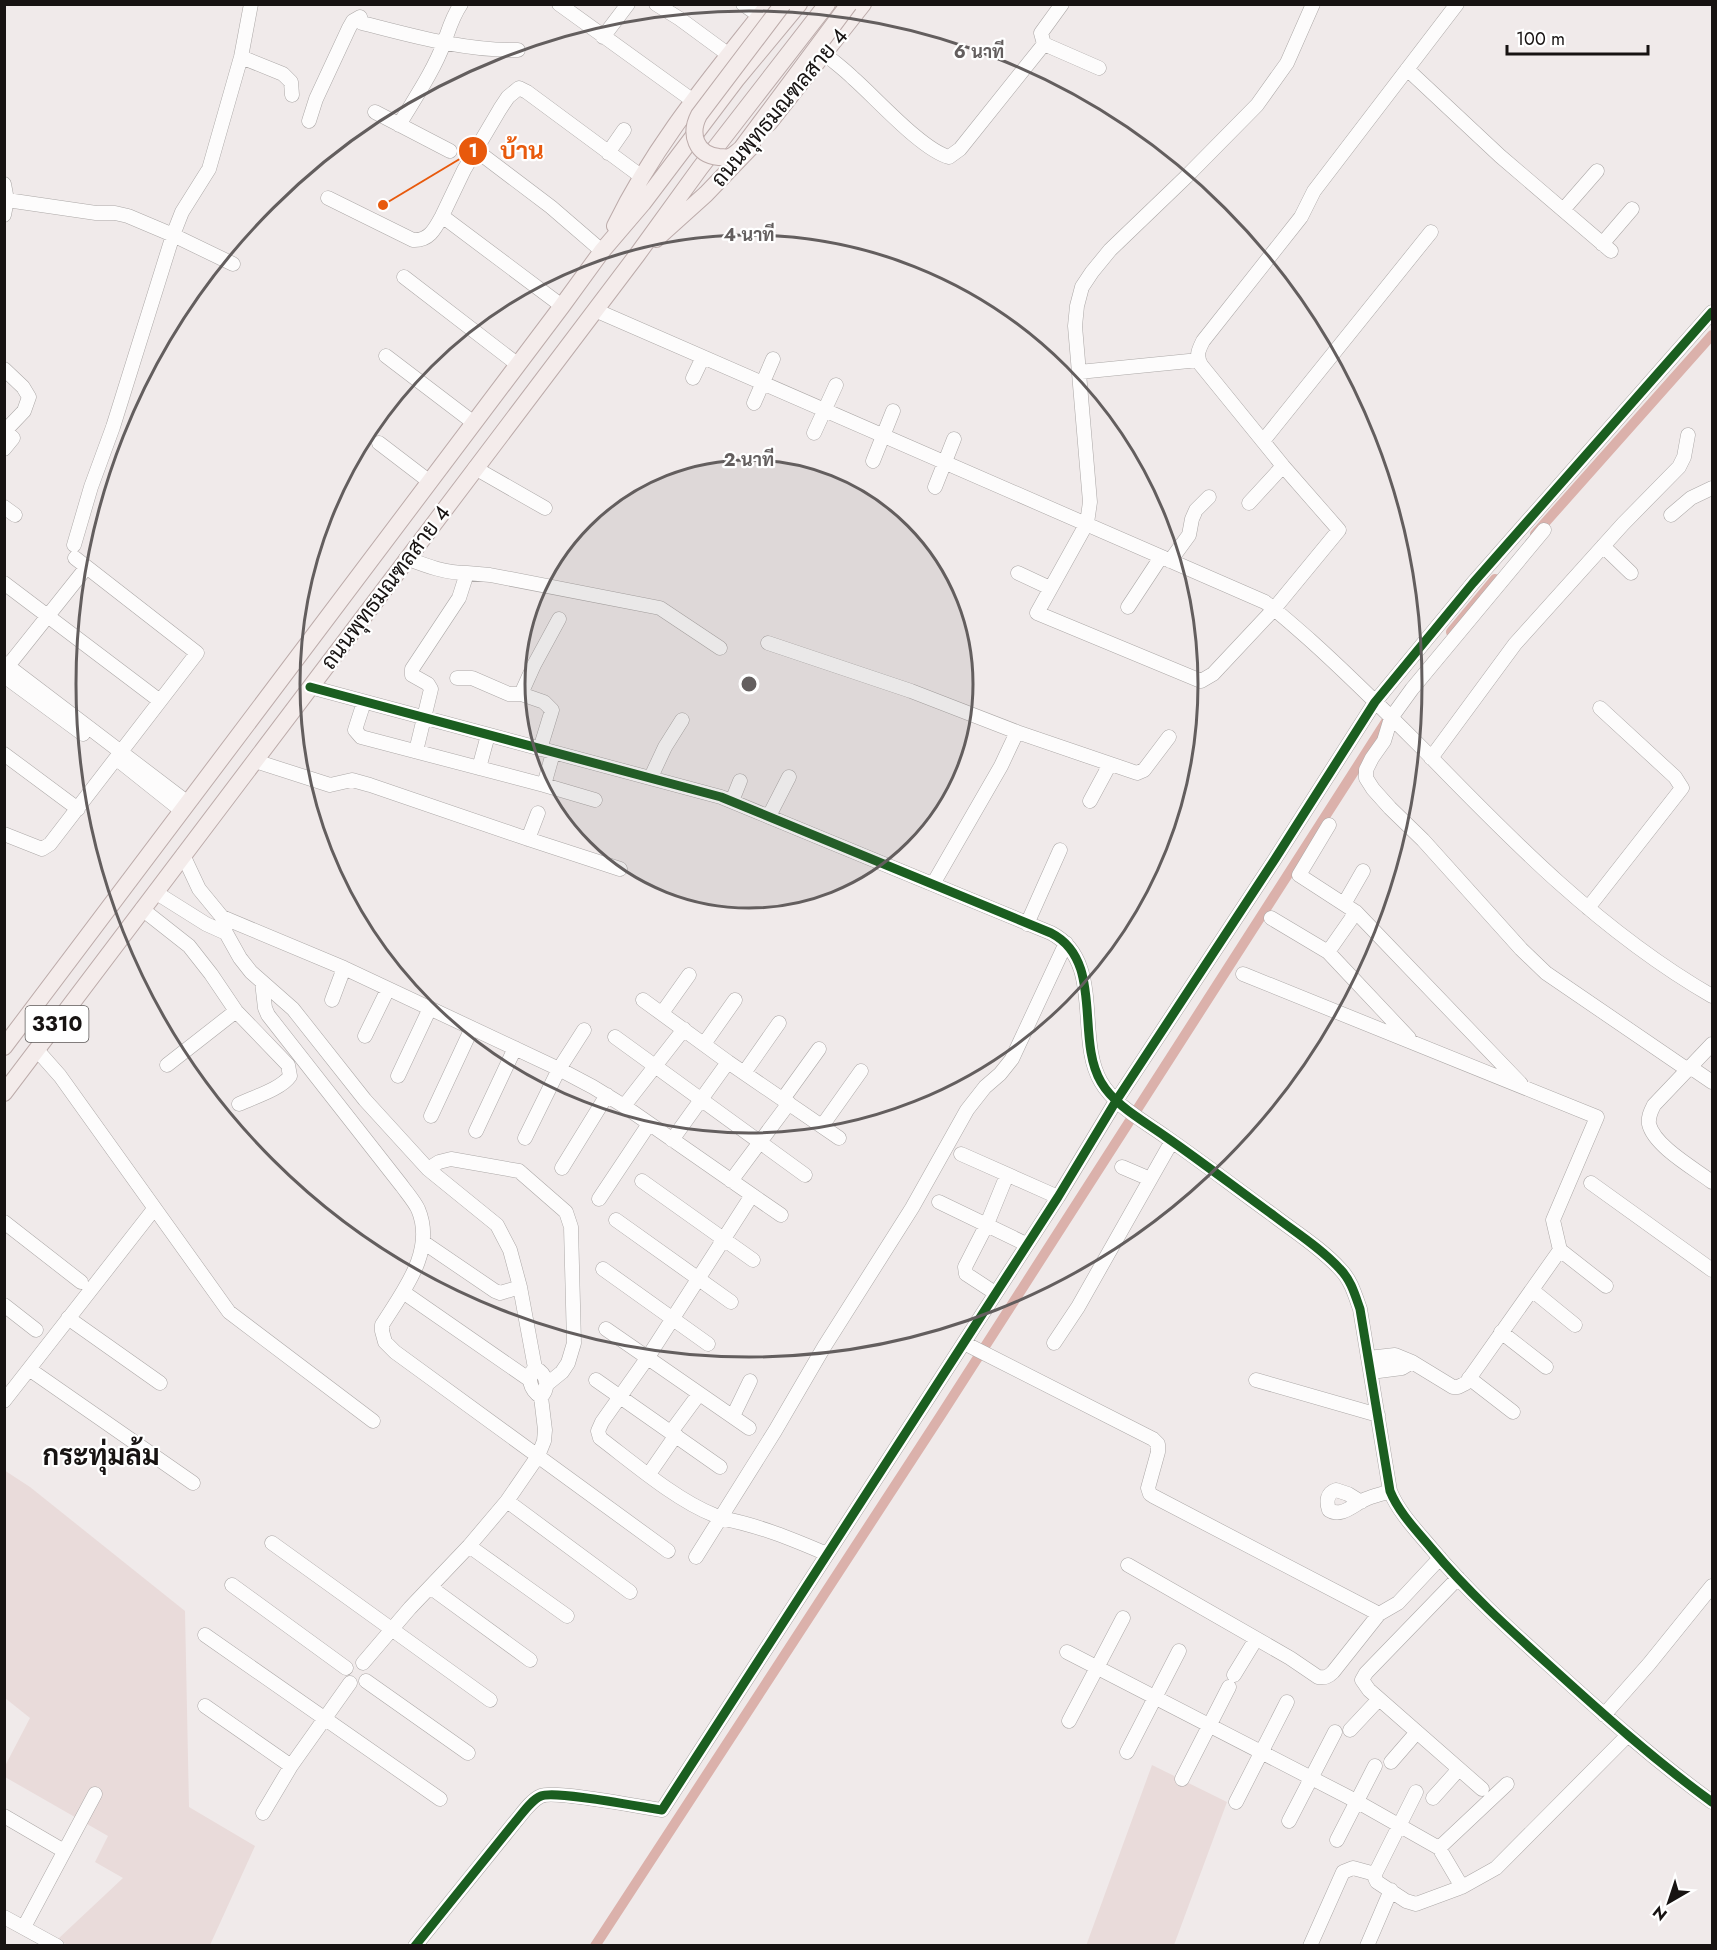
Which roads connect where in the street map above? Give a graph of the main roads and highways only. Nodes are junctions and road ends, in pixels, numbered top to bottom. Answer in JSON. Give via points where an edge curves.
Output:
{"nodes":[{"id":1,"x":783,"y":4,"type":"edge"},
{"id":2,"x":799,"y":4,"type":"edge"},
{"id":3,"x":827,"y":4,"type":"edge"},
{"id":4,"x":849,"y":4,"type":"edge"},
{"id":5,"x":863,"y":4,"type":"edge"},
{"id":6,"x":764,"y":10,"type":"edge"},
{"id":7,"x":604,"y":248,"type":"junction"},
{"id":8,"x":637,"y":255,"type":"junction"},
{"id":9,"x":137,"y":916,"type":"junction"},
{"id":10,"x":92,"y":931,"type":"junction"},
{"id":11,"x":4,"y":1047,"type":"edge"},
{"id":12,"x":4,"y":1093,"type":"edge"}],
"edges":[{"from":1,"to":4,"type":"main road","bridge":true,"via":[[699,115],[694,134],[696,143],[706,152],[729,157],[741,149]]},
{"from":2,"to":7,"type":"main road","name":"ถนนพุทธมณฑลสาย 4"},
{"from":3,"to":8,"type":"main road","name":"ถนนพุทธมณฑลสาย 4"},
{"from":5,"to":8,"type":"main road","name":"ถนนพุทธมณฑลสาย 4","via":[[750,149],[677,222]]},
{"from":6,"to":7,"type":"main road","name":"ถนนพุทธมณฑลสาย 4","via":[[659,147]]},
{"from":7,"to":10,"type":"main road","name":"ถนนพุทธมณฑลสาย 4"},
{"from":8,"to":9,"type":"main road","name":"ถนนพุทธมณฑลสาย 4"},
{"from":9,"to":10,"type":"main road"},
{"from":9,"to":12,"type":"main road","name":"ถนนพุทธมณฑลสาย 4","number":"3310"},
{"from":10,"to":11,"type":"main road","name":"ถนนพุทธมณฑลสาย 4","number":"3310"}]}
